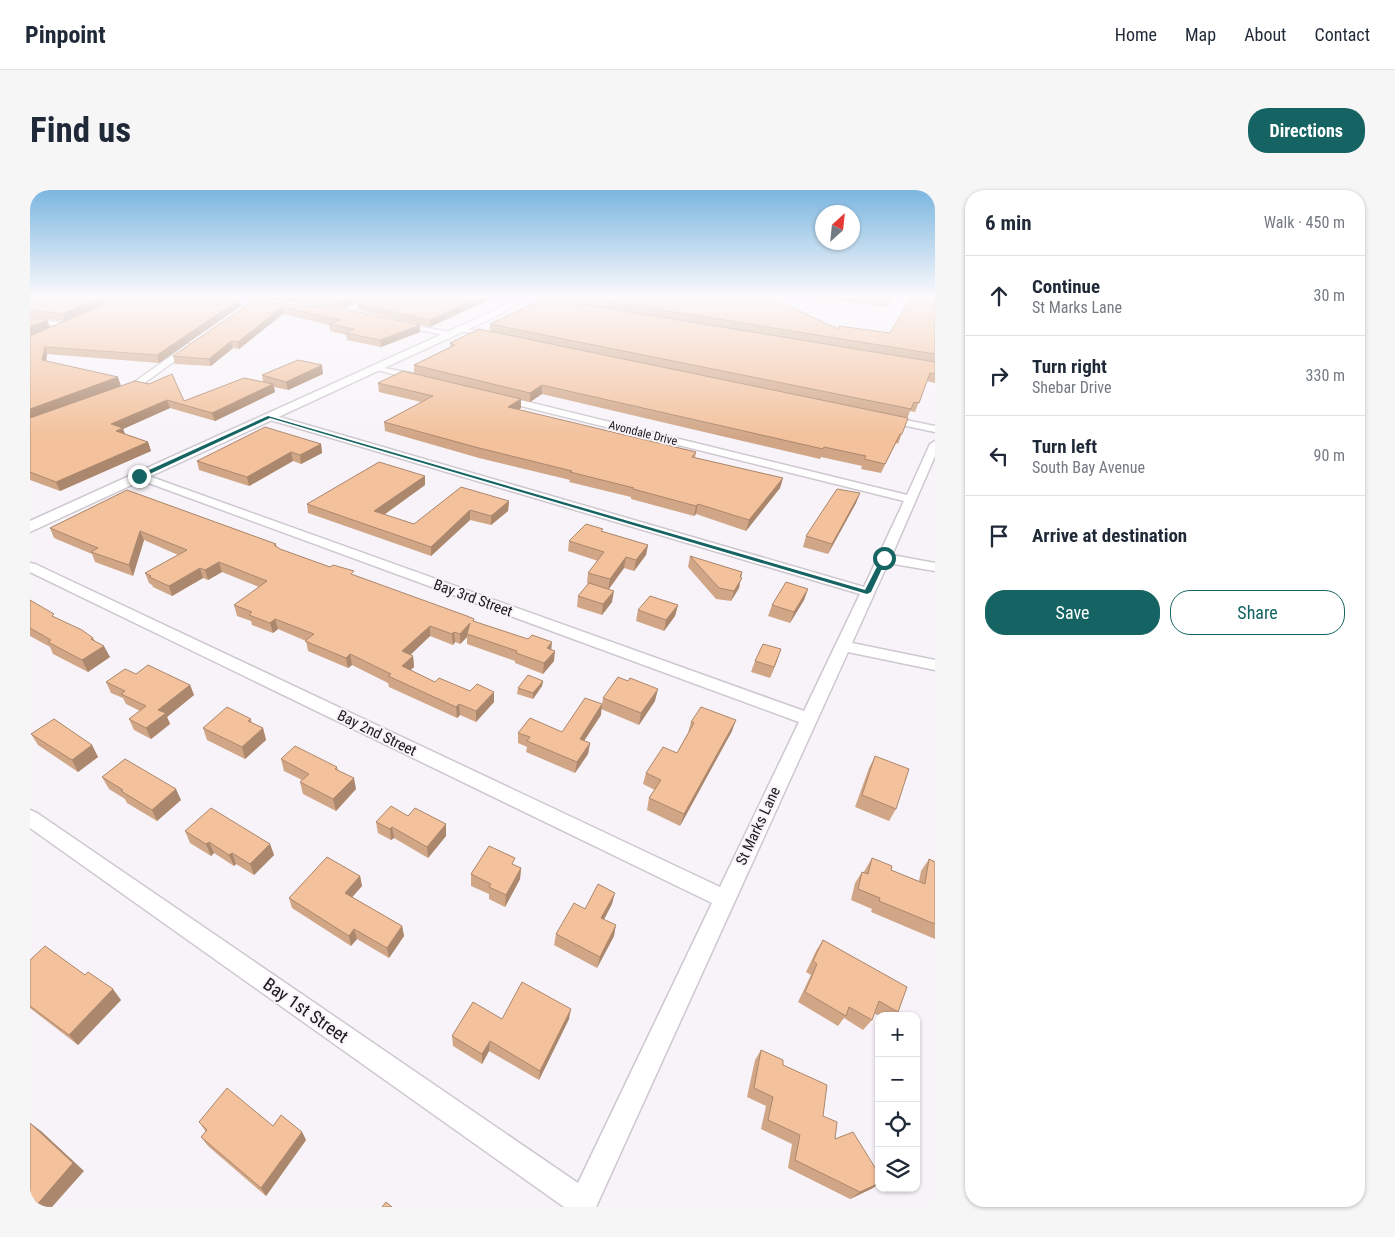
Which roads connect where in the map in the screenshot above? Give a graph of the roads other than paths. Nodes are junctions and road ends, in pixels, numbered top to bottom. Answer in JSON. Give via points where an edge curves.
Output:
{"nodes":[{"id":1,"x":196,"y":343,"type":"edge"},
{"id":2,"x":430,"y":343,"type":"edge"},
{"id":3,"x":376,"y":368,"type":"junction"},
{"id":4,"x":435,"y":382,"type":"edge"},
{"id":5,"x":109,"y":394,"type":"edge"},
{"id":6,"x":493,"y":396,"type":"edge"},
{"id":7,"x":270,"y":417,"type":"junction"},
{"id":8,"x":877,"y":417,"type":"edge"},
{"id":9,"x":935,"y":429,"type":"edge"},
{"id":10,"x":935,"y":444,"type":"edge"},
{"id":11,"x":139,"y":476,"type":"junction"},
{"id":12,"x":909,"y":499,"type":"junction"},
{"id":13,"x":30,"y":527,"type":"edge"},
{"id":14,"x":884,"y":558,"type":"junction"},
{"id":15,"x":30,"y":567,"type":"edge"},
{"id":16,"x":935,"y":568,"type":"edge"},
{"id":17,"x":867,"y":592,"type":"junction"},
{"id":18,"x":842,"y":646,"type":"junction"},
{"id":19,"x":935,"y":665,"type":"edge"},
{"id":20,"x":808,"y":719,"type":"junction"},
{"id":21,"x":30,"y":818,"type":"edge"},
{"id":22,"x":724,"y":899,"type":"junction"},
{"id":23,"x":582,"y":1205,"type":"edge"}],
"edges":[{"from":1,"to":5,"type":"street","via":[[136,385]]},
{"from":2,"to":3,"type":"street"},
{"from":3,"to":4,"type":"street"},
{"from":3,"to":7,"type":"street"},
{"from":6,"to":12,"type":"street","name":"Avondale Drive"},
{"from":7,"to":11,"type":"street"},
{"from":7,"to":17,"type":"street"},
{"from":8,"to":9,"type":"street"},
{"from":10,"to":12,"type":"street","name":"St Marks Lane"},
{"from":11,"to":13,"type":"street"},
{"from":11,"to":20,"type":"street","name":"Bay 3rd Street"},
{"from":12,"to":14,"type":"street","name":"St Marks Lane"},
{"from":14,"to":16,"type":"street"},
{"from":14,"to":17,"type":"street","name":"St Marks Lane"},
{"from":15,"to":22,"type":"street","name":"Bay 2nd Street"},
{"from":17,"to":18,"type":"street","name":"St Marks Lane"},
{"from":18,"to":19,"type":"street"},
{"from":18,"to":20,"type":"street","name":"St Marks Lane"},
{"from":20,"to":22,"type":"street","name":"St Marks Lane"},
{"from":21,"to":23,"type":"street","name":"Bay 1st Street"},
{"from":22,"to":23,"type":"street","name":"St Marks Lane"}]}
